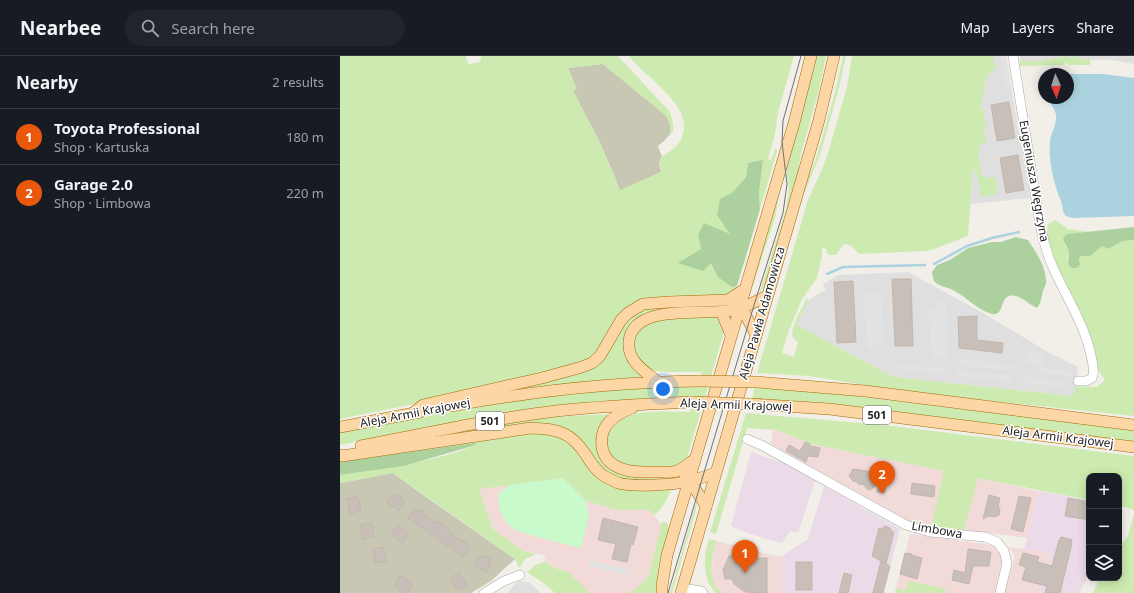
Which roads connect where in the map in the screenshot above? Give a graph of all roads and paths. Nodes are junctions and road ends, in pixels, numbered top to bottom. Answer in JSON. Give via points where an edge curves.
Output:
{"nodes":[{"id":1,"x":811,"y":56,"type":"edge"},
{"id":2,"x":834,"y":56,"type":"edge"},
{"id":3,"x":1013,"y":56,"type":"edge"},
{"id":4,"x":745,"y":289,"type":"junction"},
{"id":5,"x":767,"y":296,"type":"junction"},
{"id":6,"x":728,"y":300,"type":"junction"},
{"id":7,"x":740,"y":308,"type":"junction"},
{"id":8,"x":721,"y":311,"type":"junction"},
{"id":9,"x":731,"y":335,"type":"junction"},
{"id":10,"x":756,"y":335,"type":"junction"},
{"id":11,"x":657,"y":381,"type":"junction"},
{"id":12,"x":1078,"y":381,"type":"dead end"},
{"id":13,"x":642,"y":404,"type":"junction"},
{"id":14,"x":413,"y":413,"type":"junction"},
{"id":15,"x":1134,"y":425,"type":"edge"},
{"id":16,"x":340,"y":427,"type":"edge"},
{"id":17,"x":747,"y":439,"type":"dead end"},
{"id":18,"x":1134,"y":447,"type":"edge"},
{"id":19,"x":340,"y":450,"type":"edge"},
{"id":20,"x":340,"y":455,"type":"edge"},
{"id":21,"x":695,"y":459,"type":"junction"},
{"id":22,"x":677,"y":472,"type":"junction"},
{"id":23,"x":715,"y":473,"type":"junction"},
{"id":24,"x":689,"y":481,"type":"junction"},
{"id":25,"x":675,"y":483,"type":"junction"},
{"id":26,"x":684,"y":498,"type":"junction"},
{"id":27,"x":706,"y":506,"type":"junction"},
{"id":28,"x":520,"y":575,"type":"dead end"},
{"id":29,"x":682,"y":590,"type":"edge"},
{"id":30,"x":484,"y":593,"type":"edge"},
{"id":31,"x":662,"y":593,"type":"edge"},
{"id":32,"x":703,"y":593,"type":"edge"},
{"id":33,"x":1000,"y":593,"type":"edge"}],
"edges":[{"from":1,"to":4,"type":"main road","name":"Aleja Pawła Adamowicza"},
{"from":2,"to":5,"type":"main road","name":"Aleja Pawła Adamowicza","via":[[820,120]]},
{"from":3,"to":12,"type":"street","name":"Eugeniusza Węgrzyna","via":[[1044,244],[1080,322],[1091,354],[1094,372],[1092,378]]},
{"from":4,"to":6,"type":"main road"},
{"from":4,"to":7,"type":"main road","name":"Aleja Pawła Adamowicza"},
{"from":5,"to":7,"type":"main road"},
{"from":5,"to":10,"type":"main road","name":"Aleja Pawła Adamowicza"},
{"from":6,"to":7,"type":"main road"},
{"from":6,"to":14,"type":"main road","via":[[644,304],[624,316],[600,356],[592,363],[542,378],[423,405]]},
{"from":7,"to":8,"type":"main road"},
{"from":7,"to":9,"type":"main road","name":"Aleja Pawła Adamowicza"},
{"from":7,"to":10,"type":"main road"},
{"from":8,"to":9,"type":"main road"},
{"from":8,"to":11,"type":"main road","via":[[653,316],[634,328],[629,347],[632,359]]},
{"from":9,"to":21,"type":"main road","name":"Aleja Pawła Adamowicza"},
{"from":10,"to":23,"type":"main road","name":"Aleja Pawła Adamowicza"},
{"from":11,"to":14,"type":"main road","name":"Aleja Armii Krajowej","number":"501","via":[[559,389]]},
{"from":11,"to":15,"type":"main road","name":"Aleja Armii Krajowej","number":"501","bridge":true,"via":[[757,382],[858,390]]},
{"from":13,"to":18,"type":"main road","name":"Aleja Armii Krajowej","number":"501","bridge":true,"via":[[693,402],[829,409]]},
{"from":13,"to":19,"type":"main road","name":"Aleja Armii Krajowej","number":"501","via":[[534,414]]},
{"from":13,"to":22,"type":"main road","via":[[622,411],[609,423],[602,437],[603,452],[607,460],[635,472]]},
{"from":14,"to":16,"type":"main road","name":"Aleja Armii Krajowej","number":"501"},
{"from":17,"to":33,"type":"street","name":"Limbowa","via":[[906,525],[930,532],[985,537],[997,542],[1004,550],[1007,563]]},
{"from":20,"to":25,"type":"main road","via":[[545,428],[571,438],[581,447],[597,470],[618,482]]},
{"from":21,"to":22,"type":"main road"},
{"from":21,"to":24,"type":"main road","name":"Aleja Pawła Adamowicza"},
{"from":22,"to":24,"type":"main road"},
{"from":23,"to":24,"type":"main road"},
{"from":23,"to":27,"type":"main road","name":"Aleja Pawła Adamowicza"},
{"from":24,"to":25,"type":"main road"},
{"from":24,"to":26,"type":"main road","name":"Aleja Pawła Adamowicza"},
{"from":24,"to":27,"type":"main road"},
{"from":25,"to":26,"type":"main road"},
{"from":26,"to":31,"type":"main road","name":"Aleja Pawła Adamowicza","via":[[667,555]]},
{"from":27,"to":29,"type":"main road","name":"Aleja Pawła Adamowicza"},
{"from":28,"to":30,"type":"street"},
{"from":29,"to":32,"type":"street"}]}
